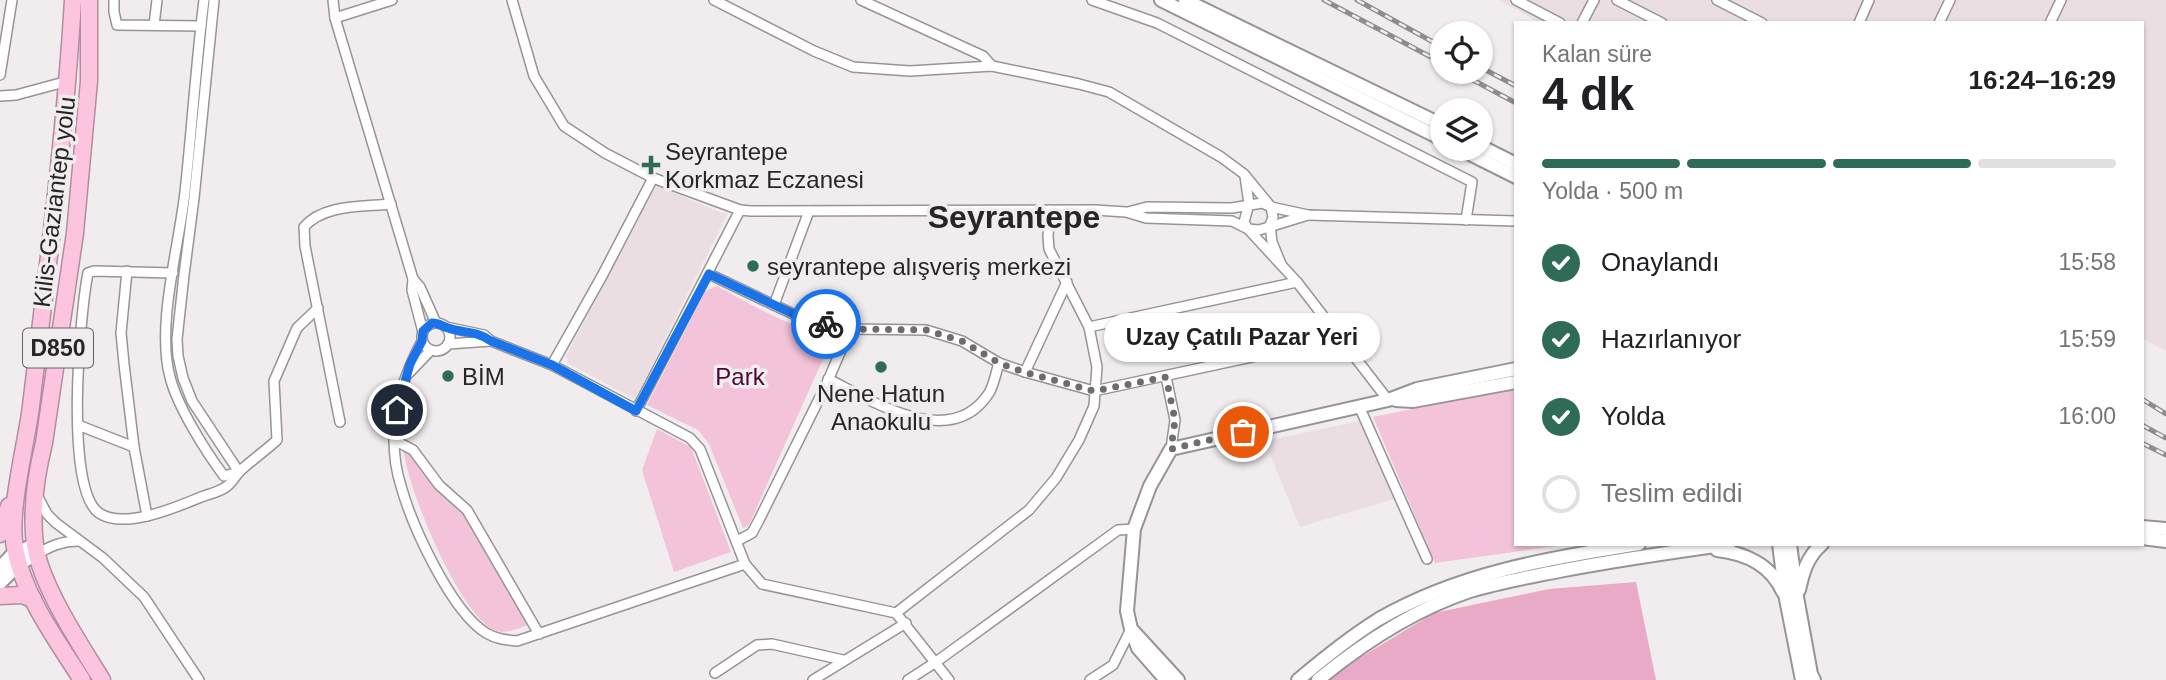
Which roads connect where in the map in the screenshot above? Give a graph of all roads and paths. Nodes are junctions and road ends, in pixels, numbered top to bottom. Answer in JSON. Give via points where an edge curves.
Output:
{"nodes":[{"id":1,"x":12,"y":0,"type":"edge"},
{"id":2,"x":73,"y":0,"type":"edge"},
{"id":3,"x":89,"y":0,"type":"edge"},
{"id":4,"x":114,"y":0,"type":"edge"},
{"id":5,"x":157,"y":0,"type":"edge"},
{"id":6,"x":204,"y":0,"type":"edge"},
{"id":7,"x":215,"y":0,"type":"edge"},
{"id":8,"x":333,"y":0,"type":"edge"},
{"id":9,"x":392,"y":0,"type":"edge"},
{"id":10,"x":512,"y":0,"type":"edge"},
{"id":11,"x":714,"y":0,"type":"edge"},
{"id":12,"x":861,"y":0,"type":"edge"},
{"id":13,"x":1092,"y":0,"type":"edge"},
{"id":14,"x":1161,"y":0,"type":"edge"},
{"id":15,"x":1185,"y":0,"type":"edge"},
{"id":16,"x":1516,"y":0,"type":"edge"},
{"id":17,"x":1594,"y":0,"type":"edge"},
{"id":18,"x":1617,"y":0,"type":"edge"},
{"id":19,"x":1717,"y":0,"type":"edge"},
{"id":20,"x":1870,"y":0,"type":"edge"},
{"id":21,"x":1950,"y":0,"type":"edge"},
{"id":22,"x":2061,"y":0,"type":"edge"},
{"id":23,"x":335,"y":18,"type":"junction"},
{"id":24,"x":1556,"y":21,"type":"edge"},
{"id":25,"x":1583,"y":21,"type":"edge"},
{"id":26,"x":1658,"y":21,"type":"edge"},
{"id":27,"x":1758,"y":21,"type":"edge"},
{"id":28,"x":1860,"y":21,"type":"edge"},
{"id":29,"x":1940,"y":21,"type":"edge"},
{"id":30,"x":2051,"y":21,"type":"edge"},
{"id":31,"x":154,"y":25,"type":"junction"},
{"id":32,"x":201,"y":26,"type":"junction"},
{"id":33,"x":992,"y":66,"type":"junction"},
{"id":34,"x":0,"y":75,"type":"edge"},
{"id":35,"x":68,"y":81,"type":"junction"},
{"id":36,"x":0,"y":96,"type":"edge"},
{"id":37,"x":1430,"y":119,"type":"edge"},
{"id":38,"x":1430,"y":133,"type":"edge"},
{"id":39,"x":1493,"y":152,"type":"edge"},
{"id":40,"x":1484,"y":161,"type":"edge"},
{"id":41,"x":1514,"y":163,"type":"edge"},
{"id":42,"x":1244,"y":174,"type":"junction"},
{"id":43,"x":1514,"y":176,"type":"edge"},
{"id":44,"x":653,"y":178,"type":"junction"},
{"id":45,"x":391,"y":204,"type":"junction"},
{"id":46,"x":1248,"y":204,"type":"junction"},
{"id":47,"x":1271,"y":207,"type":"junction"},
{"id":48,"x":740,"y":210,"type":"junction"},
{"id":49,"x":1050,"y":210,"type":"junction"},
{"id":50,"x":809,"y":211,"type":"junction"},
{"id":51,"x":1126,"y":212,"type":"junction"},
{"id":52,"x":1308,"y":215,"type":"junction"},
{"id":53,"x":1466,"y":219,"type":"junction"},
{"id":54,"x":1514,"y":220,"type":"edge"},
{"id":55,"x":1270,"y":225,"type":"junction"},
{"id":56,"x":1248,"y":229,"type":"junction"},
{"id":57,"x":1281,"y":264,"type":"junction"},
{"id":58,"x":127,"y":271,"type":"junction"},
{"id":59,"x":173,"y":273,"type":"junction"},
{"id":60,"x":709,"y":274,"type":"junction"},
{"id":61,"x":413,"y":279,"type":"junction"},
{"id":62,"x":1067,"y":282,"type":"junction"},
{"id":63,"x":1297,"y":282,"type":"junction"},
{"id":64,"x":774,"y":304,"type":"junction"},
{"id":65,"x":318,"y":308,"type":"junction"},
{"id":66,"x":436,"y":323,"type":"junction"},
{"id":67,"x":446,"y":327,"type":"junction"},
{"id":68,"x":1089,"y":327,"type":"junction"},
{"id":69,"x":850,"y":329,"type":"junction"},
{"id":70,"x":422,"y":336,"type":"junction"},
{"id":71,"x":1340,"y":338,"type":"junction"},
{"id":72,"x":491,"y":341,"type":"junction"},
{"id":73,"x":448,"y":344,"type":"junction"},
{"id":74,"x":430,"y":350,"type":"junction"},
{"id":75,"x":999,"y":363,"type":"junction"},
{"id":76,"x":552,"y":365,"type":"junction"},
{"id":77,"x":1514,"y":369,"type":"edge"},
{"id":78,"x":1024,"y":372,"type":"junction"},
{"id":79,"x":407,"y":375,"type":"junction"},
{"id":80,"x":1166,"y":377,"type":"junction"},
{"id":81,"x":828,"y":379,"type":"junction"},
{"id":82,"x":1514,"y":382,"type":"edge"},
{"id":83,"x":1094,"y":391,"type":"junction"},
{"id":84,"x":1388,"y":400,"type":"junction"},
{"id":85,"x":1359,"y":406,"type":"junction"},
{"id":86,"x":636,"y":411,"type":"junction"},
{"id":87,"x":340,"y":422,"type":"dead end"},
{"id":88,"x":78,"y":425,"type":"junction"},
{"id":89,"x":394,"y":440,"type":"junction"},
{"id":90,"x":134,"y":447,"type":"junction"},
{"id":91,"x":1171,"y":449,"type":"junction"},
{"id":92,"x":239,"y":472,"type":"junction"},
{"id":93,"x":20,"y":474,"type":"junction"},
{"id":94,"x":36,"y":493,"type":"junction"},
{"id":95,"x":147,"y":516,"type":"junction"},
{"id":96,"x":2144,"y":527,"type":"edge"},
{"id":97,"x":1135,"y":529,"type":"junction"},
{"id":98,"x":2166,"y":529,"type":"edge"},
{"id":99,"x":0,"y":534,"type":"edge"},
{"id":100,"x":2144,"y":538,"type":"edge"},
{"id":101,"x":78,"y":541,"type":"junction"},
{"id":102,"x":737,"y":541,"type":"junction"},
{"id":103,"x":2166,"y":541,"type":"edge"},
{"id":104,"x":1628,"y":546,"type":"edge"},
{"id":105,"x":1717,"y":546,"type":"edge"},
{"id":106,"x":1779,"y":546,"type":"edge"},
{"id":107,"x":1790,"y":546,"type":"edge"},
{"id":108,"x":1820,"y":546,"type":"edge"},
{"id":109,"x":36,"y":549,"type":"junction"},
{"id":110,"x":1699,"y":549,"type":"junction"},
{"id":111,"x":17,"y":558,"type":"junction"},
{"id":112,"x":1427,"y":559,"type":"dead end"},
{"id":113,"x":746,"y":564,"type":"junction"},
{"id":114,"x":0,"y":568,"type":"edge"},
{"id":115,"x":0,"y":583,"type":"edge"},
{"id":116,"x":0,"y":596,"type":"edge"},
{"id":117,"x":1791,"y":598,"type":"junction"},
{"id":118,"x":33,"y":599,"type":"junction"},
{"id":119,"x":896,"y":613,"type":"junction"},
{"id":120,"x":906,"y":623,"type":"junction"},
{"id":121,"x":1130,"y":629,"type":"junction"},
{"id":122,"x":539,"y":634,"type":"junction"},
{"id":123,"x":843,"y":660,"type":"junction"},
{"id":124,"x":936,"y":662,"type":"junction"},
{"id":125,"x":715,"y":673,"type":"dead end"},
{"id":126,"x":82,"y":680,"type":"edge"},
{"id":127,"x":102,"y":680,"type":"edge"},
{"id":128,"x":199,"y":680,"type":"edge"},
{"id":129,"x":813,"y":680,"type":"edge"},
{"id":130,"x":908,"y":680,"type":"edge"},
{"id":131,"x":949,"y":680,"type":"edge"},
{"id":132,"x":1090,"y":680,"type":"edge"},
{"id":133,"x":1166,"y":680,"type":"edge"},
{"id":134,"x":1178,"y":680,"type":"edge"},
{"id":135,"x":1298,"y":680,"type":"edge"},
{"id":136,"x":1318,"y":680,"type":"edge"},
{"id":137,"x":1802,"y":680,"type":"edge"},
{"id":138,"x":1814,"y":680,"type":"edge"}],
"edges":[{"from":1,"to":34,"type":"street"},
{"from":2,"to":35,"type":"highway","name":"Kilis-Gaziantep yolu","number":"D850"},
{"from":3,"to":94,"type":"highway","name":"Kilis-Gaziantep yolu","number":"D850","via":[[89,81],[75,233]]},
{"from":4,"to":31,"type":"street","via":[[117,25]]},
{"from":5,"to":31,"type":"street"},
{"from":6,"to":32,"type":"street"},
{"from":7,"to":92,"type":"street","via":[[177,339],[192,401]]},
{"from":8,"to":23,"type":"street"},
{"from":9,"to":23,"type":"street"},
{"from":10,"to":44,"type":"street","via":[[534,76],[564,126]]},
{"from":11,"to":33,"type":"street","via":[[853,66],[910,71]]},
{"from":12,"to":33,"type":"street","via":[[983,56]]},
{"from":13,"to":53,"type":"street","via":[[1157,23],[1472,182]]},
{"from":14,"to":38,"type":"street"},
{"from":15,"to":37,"type":"street"},
{"from":16,"to":24,"type":"street"},
{"from":17,"to":25,"type":"street"},
{"from":18,"to":26,"type":"street"},
{"from":19,"to":27,"type":"street"},
{"from":20,"to":28,"type":"street"},
{"from":21,"to":29,"type":"street"},
{"from":22,"to":30,"type":"street"},
{"from":23,"to":45,"type":"street"},
{"from":31,"to":32,"type":"street"},
{"from":32,"to":59,"type":"street"},
{"from":33,"to":42,"type":"street","via":[[1109,92]]},
{"from":35,"to":36,"type":"street"},
{"from":35,"to":93,"type":"highway","name":"Kilis-Gaziantep yolu","number":"D850"},
{"from":39,"to":41,"type":"street"},
{"from":40,"to":43,"type":"street"},
{"from":42,"to":46,"type":"street"},
{"from":42,"to":47,"type":"street"},
{"from":44,"to":48,"type":"street"},
{"from":44,"to":76,"type":"street"},
{"from":45,"to":61,"type":"street"},
{"from":45,"to":65,"type":"street","via":[[330,211],[311,219],[304,228]]},
{"from":46,"to":47,"type":"street"},
{"from":46,"to":51,"type":"street","via":[[1233,208],[1147,207]]},
{"from":46,"to":56,"type":"street","via":[[1244,222]]},
{"from":47,"to":52,"type":"street"},
{"from":47,"to":55,"type":"street"},
{"from":48,"to":50,"type":"street"},
{"from":48,"to":60,"type":"street"},
{"from":49,"to":50,"type":"street"},
{"from":49,"to":51,"type":"street"},
{"from":49,"to":62,"type":"street","via":[[1049,249]]},
{"from":50,"to":64,"type":"street"},
{"from":51,"to":56,"type":"street","via":[[1146,218],[1232,220]]},
{"from":52,"to":53,"type":"street"},
{"from":52,"to":55,"type":"street"},
{"from":53,"to":54,"type":"street"},
{"from":55,"to":56,"type":"street"},
{"from":55,"to":57,"type":"street"},
{"from":56,"to":57,"type":"street"},
{"from":57,"to":63,"type":"street"},
{"from":58,"to":59,"type":"street"},
{"from":58,"to":88,"type":"street","via":[[88,273],[79,349]]},
{"from":58,"to":90,"type":"street","via":[[121,333]]},
{"from":59,"to":92,"type":"street","via":[[165,341],[170,378],[184,411],[224,476]]},
{"from":60,"to":64,"type":"street"},
{"from":60,"to":86,"type":"street"},
{"from":61,"to":66,"type":"street"},
{"from":61,"to":70,"type":"street"},
{"from":62,"to":68,"type":"street"},
{"from":62,"to":78,"type":"street"},
{"from":63,"to":68,"type":"street"},
{"from":63,"to":71,"type":"street"},
{"from":64,"to":69,"type":"street","via":[[804,319]]},
{"from":65,"to":87,"type":"street"},
{"from":65,"to":92,"type":"street","via":[[297,328],[274,381],[277,440]]},
{"from":66,"to":67,"type":"street"},
{"from":66,"to":70,"type":"street","via":[[428,325]]},
{"from":67,"to":72,"type":"street","via":[[484,335]]},
{"from":67,"to":73,"type":"street"},
{"from":68,"to":83,"type":"street","via":[[1097,367]]},
{"from":69,"to":75,"type":"street","via":[[926,330],[962,341]]},
{"from":69,"to":81,"type":"street"},
{"from":70,"to":74,"type":"street"},
{"from":70,"to":79,"type":"street"},
{"from":71,"to":80,"type":"street"},
{"from":71,"to":84,"type":"street"},
{"from":72,"to":73,"type":"street"},
{"from":72,"to":76,"type":"street"},
{"from":73,"to":74,"type":"street"},
{"from":74,"to":79,"type":"street"},
{"from":75,"to":78,"type":"street"},
{"from":75,"to":81,"type":"street","via":[[990,391],[979,406],[950,421],[904,414]]},
{"from":76,"to":86,"type":"street"},
{"from":77,"to":84,"type":"street","via":[[1417,389]]},
{"from":78,"to":83,"type":"street"},
{"from":79,"to":89,"type":"street","via":[[398,401]]},
{"from":80,"to":83,"type":"street"},
{"from":80,"to":91,"type":"street","via":[[1175,420]]},
{"from":81,"to":102,"type":"street","via":[[752,533]]},
{"from":82,"to":84,"type":"street","via":[[1413,401]]},
{"from":83,"to":119,"type":"street","via":[[1094,406],[1079,440],[1029,510]]},
{"from":84,"to":85,"type":"street"},
{"from":85,"to":91,"type":"street"},
{"from":85,"to":112,"type":"street"},
{"from":86,"to":102,"type":"street","via":[[690,438],[700,449]]},
{"from":88,"to":90,"type":"street"},
{"from":88,"to":95,"type":"street","via":[[80,466],[86,492],[98,512],[114,519]]},
{"from":89,"to":122,"type":"street","via":[[413,450],[439,485],[467,510]]},
{"from":89,"to":122,"type":"street","via":[[406,502],[457,604],[495,638],[517,640]]},
{"from":90,"to":95,"type":"street"},
{"from":91,"to":97,"type":"street","via":[[1150,486]]},
{"from":92,"to":95,"type":"street","via":[[227,487]]},
{"from":93,"to":99,"type":"highway"},
{"from":93,"to":111,"type":"highway","name":"Kilis-Gaziantep yolu","number":"D850","via":[[14,525]]},
{"from":94,"to":101,"type":"street","via":[[47,514]]},
{"from":94,"to":109,"type":"highway","name":"Kilis-Gaziantep yolu","number":"D850"},
{"from":96,"to":98,"type":"street"},
{"from":97,"to":121,"type":"street","via":[[1127,611]]},
{"from":97,"to":124,"type":"street","via":[[1118,530]]},
{"from":100,"to":103,"type":"street"},
{"from":101,"to":109,"type":"street"},
{"from":101,"to":128,"type":"street","via":[[144,597]]},
{"from":102,"to":113,"type":"street"},
{"from":104,"to":135,"type":"street","via":[[1464,580],[1380,619]]},
{"from":105,"to":110,"type":"street"},
{"from":106,"to":117,"type":"street"},
{"from":107,"to":117,"type":"street"},
{"from":108,"to":117,"type":"street","via":[[1805,565]]},
{"from":109,"to":111,"type":"street"},
{"from":109,"to":127,"type":"highway","name":"Kilis-Gaziantep yolu","number":"D850","via":[[70,627]]},
{"from":110,"to":117,"type":"street","via":[[1736,552],[1758,563]]},
{"from":110,"to":136,"type":"street","via":[[1573,568],[1469,592],[1386,630]]},
{"from":111,"to":114,"type":"street"},
{"from":111,"to":115,"type":"street"},
{"from":111,"to":118,"type":"highway","name":"Kilis-Gaziantep yolu","number":"D850"},
{"from":113,"to":119,"type":"street","via":[[762,584]]},
{"from":113,"to":122,"type":"street"},
{"from":116,"to":118,"type":"highway"},
{"from":117,"to":137,"type":"street"},
{"from":117,"to":138,"type":"street"},
{"from":118,"to":126,"type":"highway","name":"Kilis-Gaziantep yolu","number":"D850"},
{"from":119,"to":120,"type":"street"},
{"from":120,"to":123,"type":"street"},
{"from":120,"to":124,"type":"street"},
{"from":121,"to":132,"type":"street","via":[[1113,665]]},
{"from":121,"to":133,"type":"street","via":[[1138,648]]},
{"from":121,"to":134,"type":"street"},
{"from":123,"to":125,"type":"street","via":[[763,643]]},
{"from":123,"to":129,"type":"street"},
{"from":124,"to":130,"type":"street"},
{"from":124,"to":131,"type":"street"}]}
